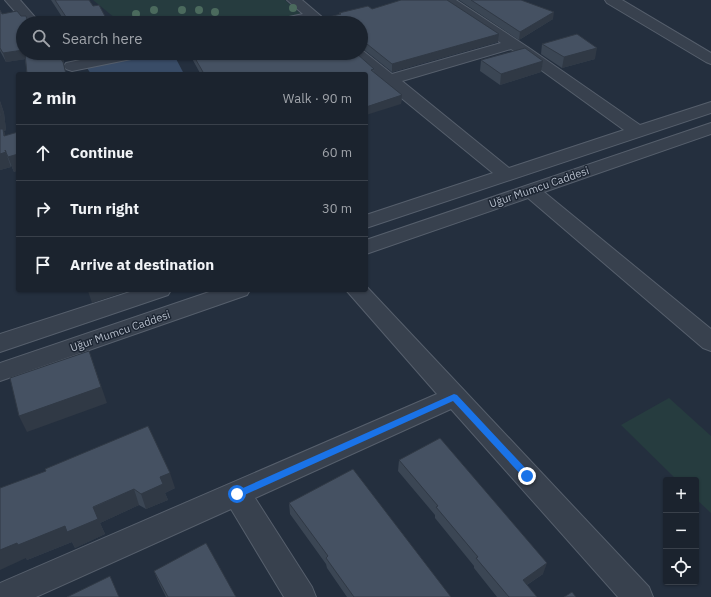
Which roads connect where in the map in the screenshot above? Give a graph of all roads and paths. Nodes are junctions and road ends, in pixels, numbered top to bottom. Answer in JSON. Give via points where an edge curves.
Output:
{"nodes":[{"id":1,"x":12,"y":0,"type":"edge"},
{"id":2,"x":294,"y":0,"type":"edge"},
{"id":3,"x":448,"y":0,"type":"edge"},
{"id":4,"x":612,"y":0,"type":"edge"},
{"id":5,"x":27,"y":16,"type":"edge"},
{"id":6,"x":313,"y":16,"type":"edge"},
{"id":7,"x":513,"y":44,"type":"junction"},
{"id":8,"x":711,"y":59,"type":"edge"},
{"id":9,"x":66,"y":60,"type":"edge"},
{"id":10,"x":111,"y":60,"type":"edge"},
{"id":11,"x":365,"y":60,"type":"edge"},
{"id":12,"x":75,"y":70,"type":"edge"},
{"id":13,"x":386,"y":78,"type":"junction"},
{"id":14,"x":368,"y":79,"type":"edge"},
{"id":15,"x":711,"y":107,"type":"edge"},
{"id":16,"x":711,"y":128,"type":"edge"},
{"id":17,"x":637,"y":132,"type":"junction"},
{"id":18,"x":506,"y":175,"type":"junction"},
{"id":19,"x":530,"y":190,"type":"junction"},
{"id":20,"x":368,"y":221,"type":"edge"},
{"id":21,"x":368,"y":245,"type":"edge"},
{"id":22,"x":154,"y":292,"type":"edge"},
{"id":23,"x":233,"y":292,"type":"edge"},
{"id":24,"x":359,"y":292,"type":"edge"},
{"id":25,"x":711,"y":342,"type":"edge"},
{"id":26,"x":0,"y":343,"type":"edge"},
{"id":27,"x":0,"y":372,"type":"edge"},
{"id":28,"x":454,"y":397,"type":"junction"},
{"id":29,"x":237,"y":494,"type":"junction"},
{"id":30,"x":2,"y":597,"type":"edge"},
{"id":31,"x":301,"y":597,"type":"edge"},
{"id":32,"x":638,"y":597,"type":"edge"}],
"edges":[{"from":1,"to":5,"type":"street"},
{"from":2,"to":6,"type":"street"},
{"from":3,"to":7,"type":"street"},
{"from":4,"to":8,"type":"street"},
{"from":7,"to":13,"type":"street"},
{"from":7,"to":17,"type":"street"},
{"from":9,"to":12,"type":"street"},
{"from":10,"to":12,"type":"street"},
{"from":11,"to":13,"type":"street"},
{"from":13,"to":14,"type":"street"},
{"from":13,"to":18,"type":"street"},
{"from":15,"to":17,"type":"street","name":"Uğur Mumcu Caddesi"},
{"from":16,"to":19,"type":"street","name":"Uğur Mumcu Caddesi"},
{"from":17,"to":18,"type":"street","name":"Uğur Mumcu Caddesi"},
{"from":18,"to":20,"type":"street","name":"Uğur Mumcu Caddesi"},
{"from":19,"to":21,"type":"street","name":"Uğur Mumcu Caddesi"},
{"from":19,"to":25,"type":"street"},
{"from":22,"to":26,"type":"street"},
{"from":23,"to":27,"type":"street","name":"Uğur Mumcu Caddesi"},
{"from":24,"to":28,"type":"street"},
{"from":28,"to":29,"type":"street"},
{"from":28,"to":32,"type":"street"},
{"from":29,"to":30,"type":"street"},
{"from":29,"to":31,"type":"street"}]}
